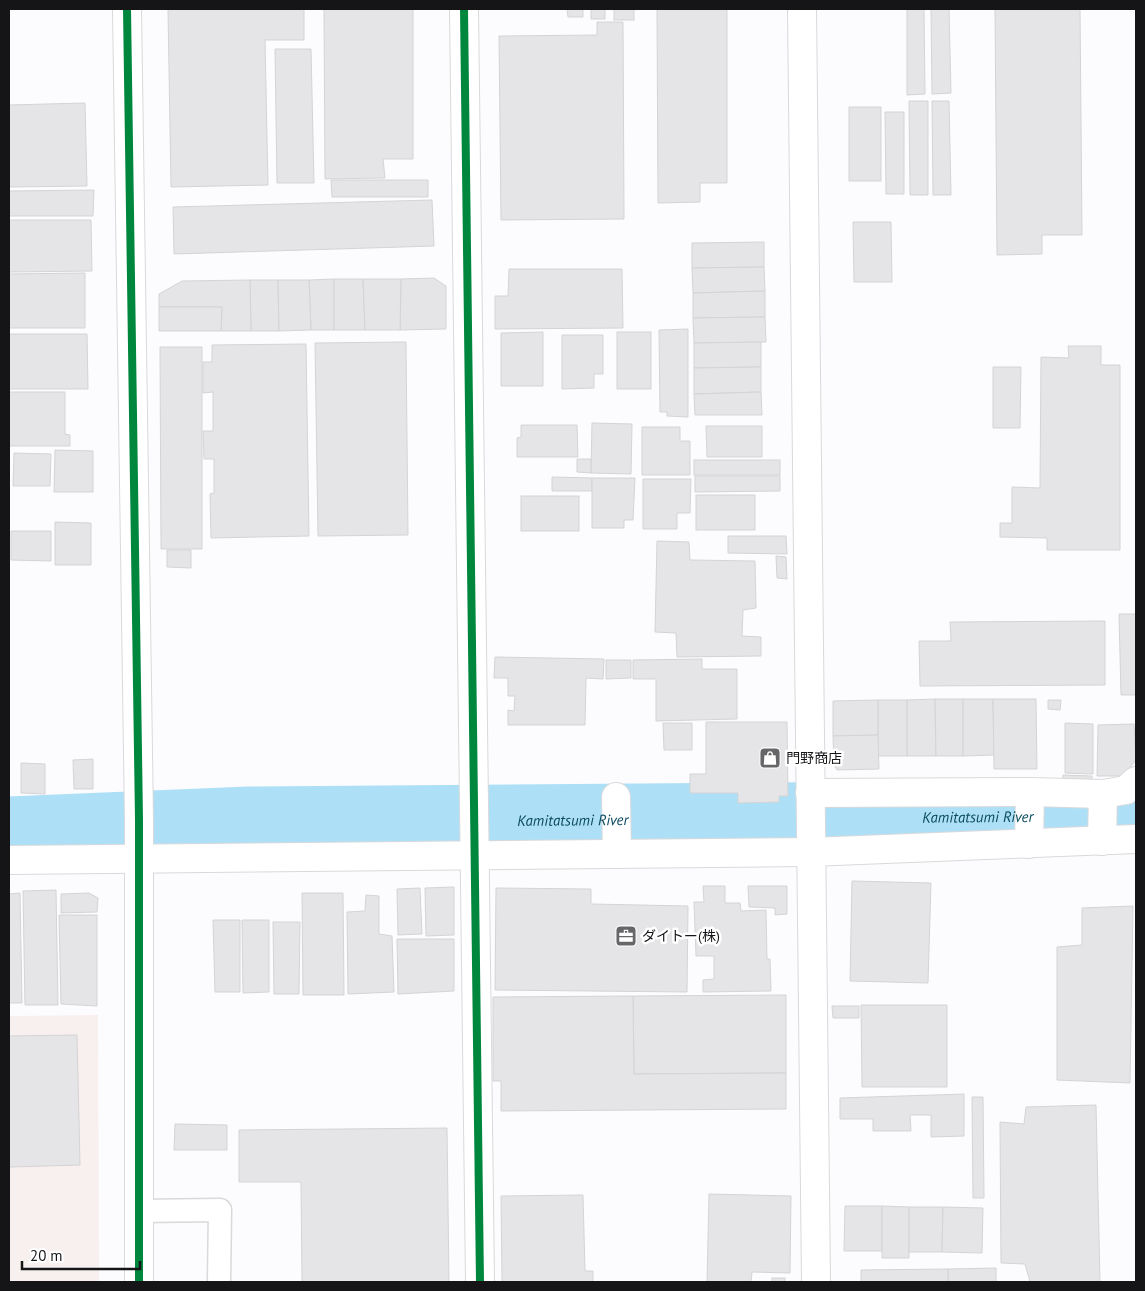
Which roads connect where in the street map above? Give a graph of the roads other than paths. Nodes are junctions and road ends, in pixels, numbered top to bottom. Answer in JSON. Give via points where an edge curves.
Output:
{"nodes":[{"id":1,"x":127,"y":9,"type":"edge"},
{"id":2,"x":464,"y":9,"type":"edge"},
{"id":3,"x":802,"y":9,"type":"edge"},
{"id":4,"x":1136,"y":781,"type":"edge"},
{"id":5,"x":810,"y":809,"type":"junction"},
{"id":6,"x":1030,"y":816,"type":"junction"},
{"id":7,"x":1103,"y":816,"type":"junction"},
{"id":8,"x":139,"y":838,"type":"junction"},
{"id":9,"x":1136,"y":839,"type":"edge"},
{"id":10,"x":810,"y":852,"type":"junction"},
{"id":11,"x":474,"y":855,"type":"junction"},
{"id":12,"x":9,"y":860,"type":"edge"},
{"id":13,"x":139,"y":1211,"type":"junction"},
{"id":14,"x":139,"y":1282,"type":"edge"},
{"id":15,"x":219,"y":1282,"type":"edge"},
{"id":16,"x":480,"y":1282,"type":"edge"},
{"id":17,"x":816,"y":1282,"type":"edge"}],
"edges":[{"from":1,"to":8,"type":"street"},
{"from":2,"to":11,"type":"street"},
{"from":3,"to":5,"type":"street"},
{"from":4,"to":7,"type":"street"},
{"from":5,"to":6,"type":"street"},
{"from":5,"to":10,"type":"street"},
{"from":6,"to":7,"type":"street"},
{"from":6,"to":7,"type":"street"},
{"from":6,"to":10,"type":"street"},
{"from":7,"to":9,"type":"street"},
{"from":8,"to":11,"type":"street"},
{"from":8,"to":12,"type":"street"},
{"from":8,"to":13,"type":"street"},
{"from":10,"to":11,"type":"street","via":[[616,823]]},
{"from":10,"to":17,"type":"street"},
{"from":11,"to":16,"type":"street"},
{"from":13,"to":14,"type":"street"},
{"from":13,"to":15,"type":"lane","via":[[220,1210]]}]}
